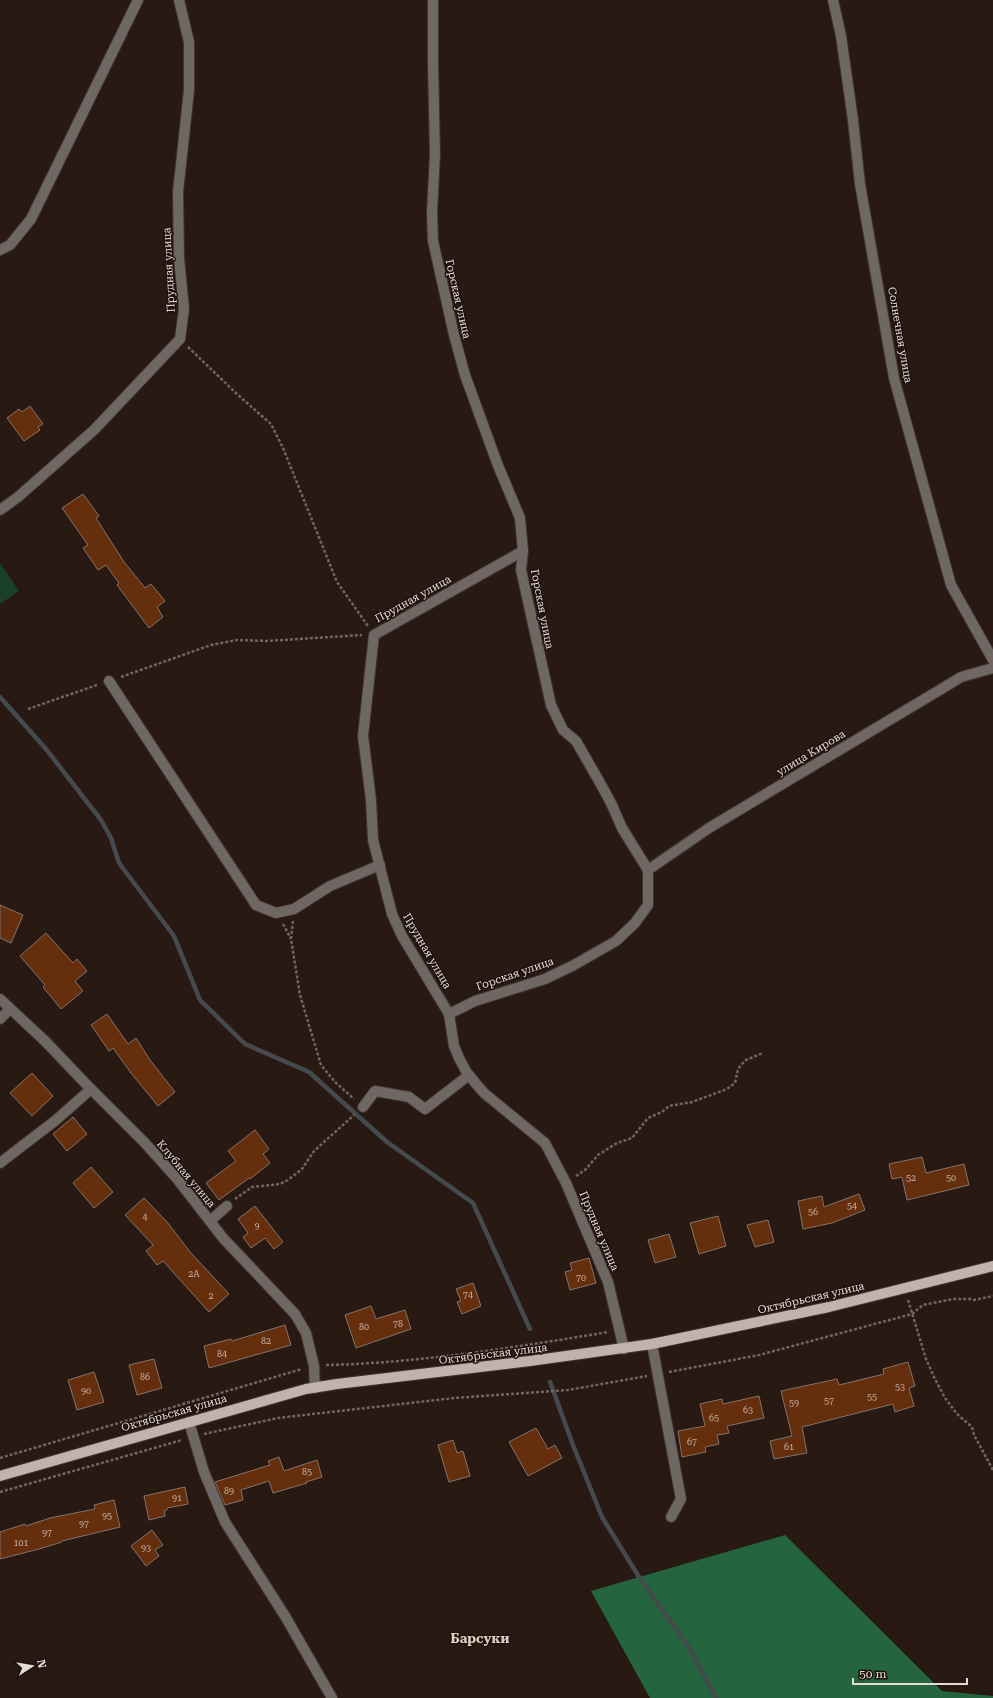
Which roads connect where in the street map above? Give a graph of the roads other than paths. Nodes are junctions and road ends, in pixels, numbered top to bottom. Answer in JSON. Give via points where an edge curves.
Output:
{"nodes":[{"id":1,"x":138,"y":0,"type":"edge"},
{"id":2,"x":433,"y":0,"type":"edge"},
{"id":3,"x":833,"y":0,"type":"edge"},
{"id":4,"x":179,"y":1,"type":"edge"},
{"id":5,"x":0,"y":250,"type":"edge"},
{"id":6,"x":0,"y":510,"type":"edge"},
{"id":7,"x":523,"y":550,"type":"junction"},
{"id":8,"x":993,"y":660,"type":"edge"},
{"id":9,"x":993,"y":668,"type":"edge"},
{"id":10,"x":109,"y":681,"type":"road end"},
{"id":11,"x":380,"y":865,"type":"junction"},
{"id":12,"x":648,"y":870,"type":"junction"},
{"id":13,"x":0,"y":999,"type":"edge"},
{"id":14,"x":10,"y":1008,"type":"junction"},
{"id":15,"x":449,"y":1014,"type":"junction"},
{"id":16,"x":0,"y":1019,"type":"edge"},
{"id":17,"x":469,"y":1075,"type":"junction"},
{"id":18,"x":91,"y":1089,"type":"junction"},
{"id":19,"x":363,"y":1107,"type":"road end"},
{"id":20,"x":0,"y":1163,"type":"edge"},
{"id":21,"x":227,"y":1206,"type":"dead end"},
{"id":22,"x":210,"y":1221,"type":"junction"},
{"id":23,"x":993,"y":1266,"type":"edge"},
{"id":24,"x":652,"y":1344,"type":"junction"},
{"id":25,"x":624,"y":1349,"type":"junction"},
{"id":26,"x":315,"y":1388,"type":"junction"},
{"id":27,"x":189,"y":1422,"type":"junction"},
{"id":28,"x":0,"y":1476,"type":"edge"},
{"id":29,"x":671,"y":1517,"type":"dead end"},
{"id":30,"x":332,"y":1698,"type":"edge"}],
"edges":[{"from":1,"to":5,"type":"street","via":[[32,219],[10,245]]},
{"from":2,"to":7,"type":"street","name":"Горская улица","via":[[434,248],[465,375],[520,518]]},
{"from":3,"to":8,"type":"street","name":"Солнечная улица","via":[[850,97],[860,184],[894,378],[951,585]]},
{"from":4,"to":6,"type":"street","name":"Прудная улица","via":[[189,42],[189,90],[178,192],[178,258],[184,309],[180,339],[94,430]]},
{"from":7,"to":11,"type":"street","name":"Прудная улица","via":[[374,634],[363,736],[374,840]]},
{"from":7,"to":12,"type":"street","name":"Горская улица","via":[[521,570],[551,706],[564,730],[576,742],[611,803],[622,828]]},
{"from":9,"to":12,"type":"street","name":"улица Кирова","via":[[961,677],[942,688],[709,828]]},
{"from":10,"to":11,"type":"street","via":[[256,905],[276,913],[294,909],[330,886]]},
{"from":11,"to":15,"type":"street","name":"Прудная улица","via":[[392,914],[402,936]]},
{"from":12,"to":15,"type":"street","name":"Горская улица","via":[[648,905],[635,923],[616,941],[545,979],[475,1001]]},
{"from":13,"to":14,"type":"street","name":"Клубная улица"},
{"from":14,"to":16,"type":"street"},
{"from":14,"to":18,"type":"street","name":"Клубная улица","via":[[45,1040]]},
{"from":15,"to":17,"type":"street","name":"Прудная улица","via":[[454,1046]]},
{"from":17,"to":19,"type":"street","via":[[425,1109],[409,1097],[375,1091]]},
{"from":17,"to":25,"type":"street","name":"Прудная улица","via":[[484,1093],[545,1143],[566,1183],[608,1282]]},
{"from":18,"to":20,"type":"street"},
{"from":18,"to":22,"type":"street","name":"Клубная улица","via":[[178,1180]]},
{"from":21,"to":22,"type":"street"},
{"from":22,"to":26,"type":"street","name":"Клубная улица","via":[[295,1314],[306,1333],[314,1366]]},
{"from":23,"to":24,"type":"main road","name":"Октябрьская улица","via":[[829,1307]]},
{"from":24,"to":25,"type":"main road","name":"Октябрьская улица"},
{"from":24,"to":29,"type":"street","via":[[681,1499]]},
{"from":25,"to":26,"type":"main road","name":"Октябрьская улица"},
{"from":26,"to":27,"type":"main road","name":"Октябрьская улица","via":[[270,1398]]},
{"from":27,"to":28,"type":"main road","name":"Октябрьская улица"},
{"from":27,"to":30,"type":"street","via":[[208,1485],[225,1522],[285,1616]]}]}
